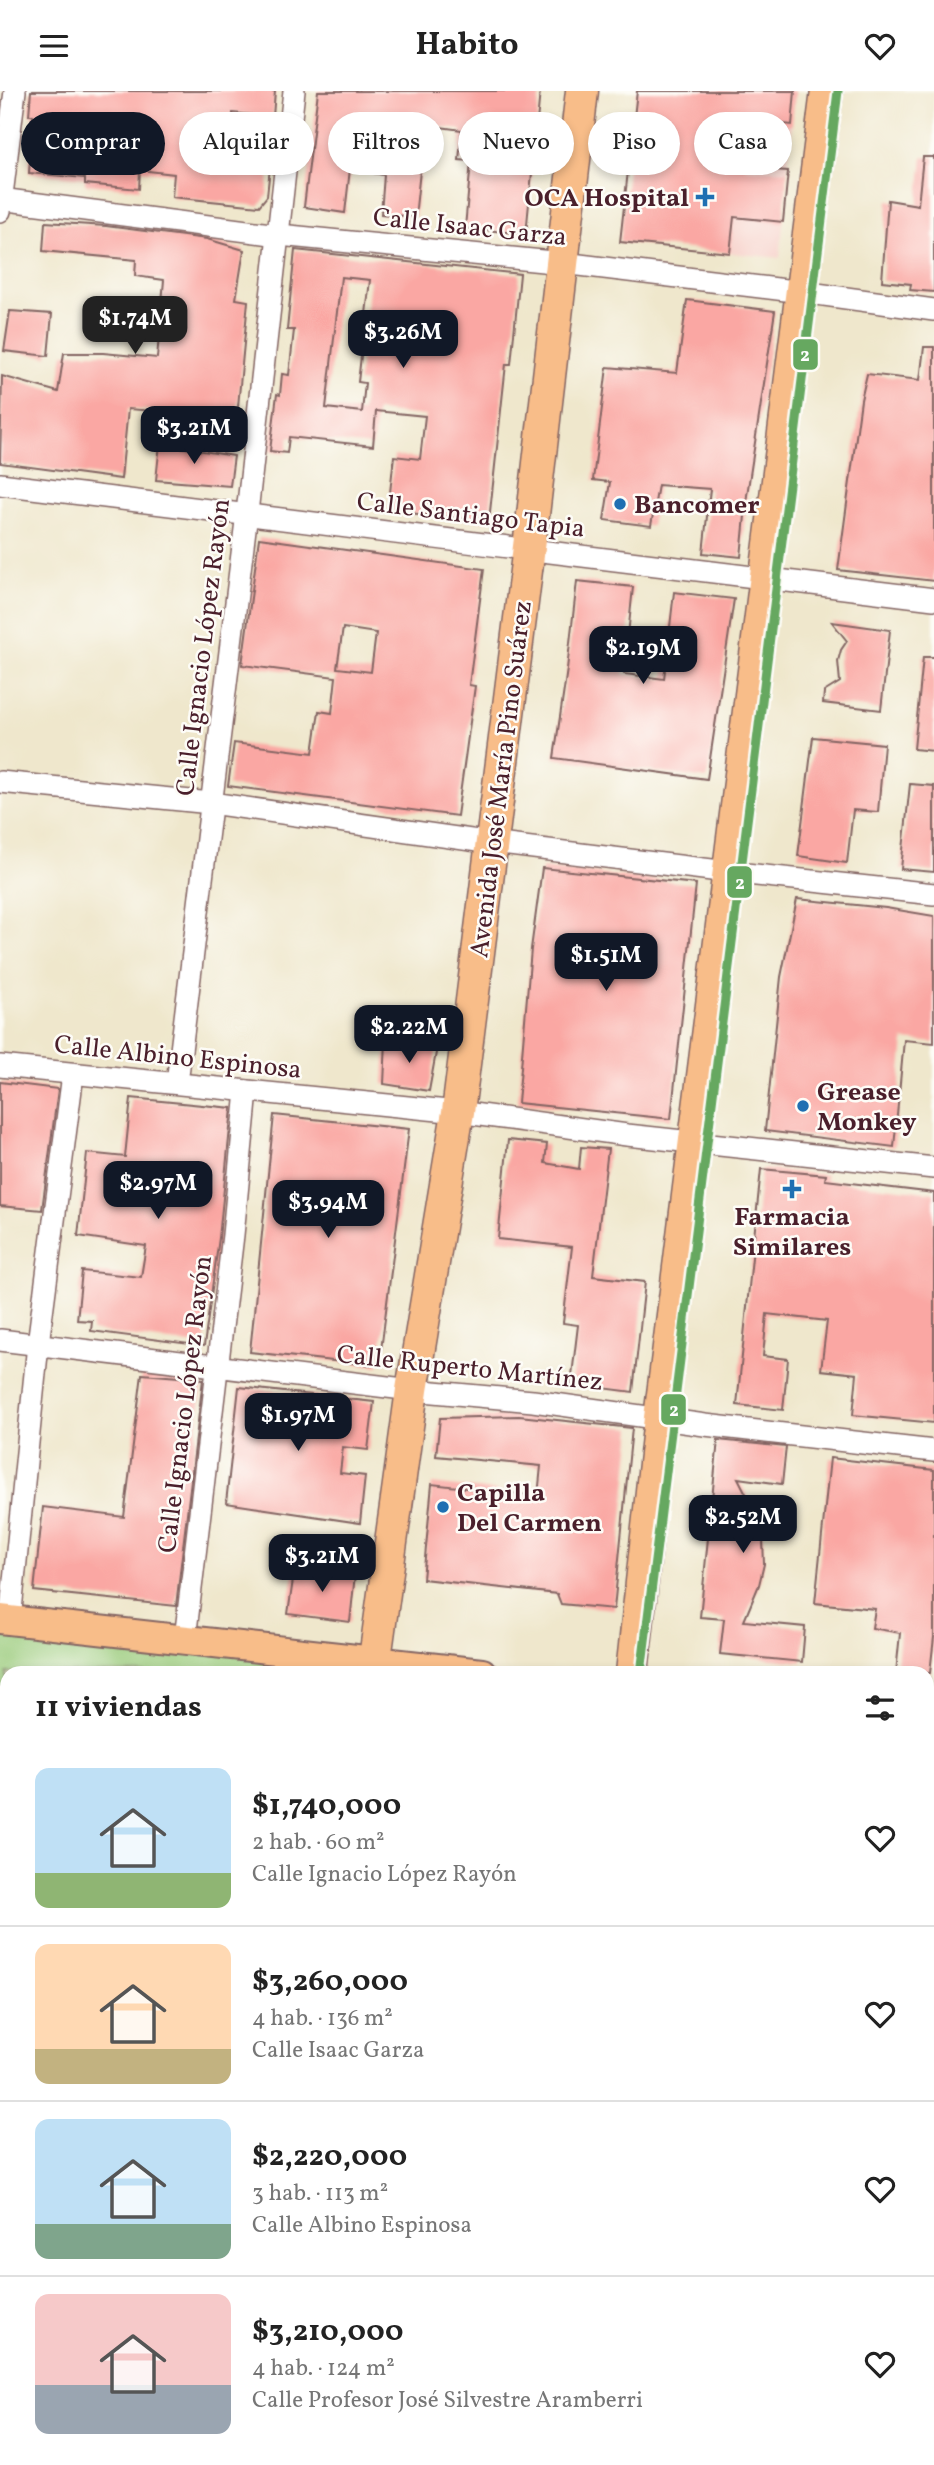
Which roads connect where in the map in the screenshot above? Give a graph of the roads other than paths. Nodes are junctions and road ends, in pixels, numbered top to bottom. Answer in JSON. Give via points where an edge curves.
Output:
{"nodes":[{"id":1,"x":15,"y":91,"type":"edge"},
{"id":2,"x":294,"y":91,"type":"edge"},
{"id":3,"x":582,"y":91,"type":"edge"},
{"id":4,"x":827,"y":91,"type":"edge"},
{"id":5,"x":1,"y":204,"type":"edge"},
{"id":6,"x":279,"y":235,"type":"junction"},
{"id":7,"x":563,"y":263,"type":"junction"},
{"id":8,"x":802,"y":292,"type":"junction"},
{"id":9,"x":934,"y":310,"type":"edge"},
{"id":10,"x":0,"y":485,"type":"edge"},
{"id":11,"x":247,"y":513,"type":"junction"},
{"id":12,"x":529,"y":550,"type":"junction"},
{"id":13,"x":766,"y":581,"type":"junction"},
{"id":14,"x":934,"y":599,"type":"edge"},
{"id":15,"x":0,"y":782,"type":"edge"},
{"id":16,"x":211,"y":803,"type":"junction"},
{"id":17,"x":492,"y":843,"type":"junction"},
{"id":18,"x":728,"y":872,"type":"junction"},
{"id":19,"x":934,"y":894,"type":"edge"},
{"id":20,"x":0,"y":1066,"type":"edge"},
{"id":21,"x":73,"y":1074,"type":"junction"},
{"id":22,"x":177,"y":1083,"type":"junction"},
{"id":23,"x":247,"y":1091,"type":"junction"},
{"id":24,"x":458,"y":1112,"type":"junction"},
{"id":25,"x":694,"y":1142,"type":"junction"},
{"id":26,"x":934,"y":1168,"type":"edge"},
{"id":27,"x":0,"y":1340,"type":"edge"},
{"id":28,"x":38,"y":1345,"type":"junction"},
{"id":29,"x":217,"y":1366,"type":"junction"},
{"id":30,"x":412,"y":1390,"type":"junction"},
{"id":31,"x":660,"y":1418,"type":"junction"},
{"id":32,"x":934,"y":1451,"type":"edge"},
{"id":33,"x":5,"y":1619,"type":"edge"},
{"id":34,"x":185,"y":1639,"type":"junction"},
{"id":35,"x":374,"y":1666,"type":"edge"},
{"id":36,"x":633,"y":1666,"type":"edge"}],
"edges":[{"from":1,"to":5,"type":"street"},
{"from":2,"to":6,"type":"street","name":"Calle Ignacio López Rayón"},
{"from":3,"to":7,"type":"highway","name":"Avenida José María Pino Suárez"},
{"from":4,"to":8,"type":"highway"},
{"from":5,"to":6,"type":"street","name":"Calle Isaac Garza"},
{"from":6,"to":7,"type":"street","name":"Calle Isaac Garza"},
{"from":6,"to":11,"type":"street","name":"Calle Ignacio López Rayón"},
{"from":7,"to":8,"type":"street","name":"Calle Isaac Garza"},
{"from":7,"to":12,"type":"highway","name":"Avenida José María Pino Suárez"},
{"from":8,"to":9,"type":"street","name":"Calle Isaac Garza"},
{"from":8,"to":13,"type":"highway"},
{"from":10,"to":11,"type":"street","name":"Calle Santiago Tapia"},
{"from":11,"to":12,"type":"street","name":"Calle Santiago Tapia"},
{"from":11,"to":16,"type":"street","name":"Calle Ignacio López Rayón"},
{"from":12,"to":13,"type":"street","name":"Calle Santiago Tapia"},
{"from":12,"to":17,"type":"highway","name":"Avenida José María Pino Suárez"},
{"from":13,"to":14,"type":"street","name":"Calle Santiago Tapia"},
{"from":13,"to":18,"type":"highway"},
{"from":15,"to":16,"type":"street"},
{"from":16,"to":17,"type":"street"},
{"from":16,"to":22,"type":"street","name":"Calle Ignacio López Rayón"},
{"from":17,"to":18,"type":"street"},
{"from":17,"to":24,"type":"highway","name":"Avenida José María Pino Suárez"},
{"from":18,"to":19,"type":"street"},
{"from":18,"to":25,"type":"highway"},
{"from":20,"to":21,"type":"street","name":"Calle Albino Espinosa"},
{"from":21,"to":22,"type":"street","name":"Calle Albino Espinosa"},
{"from":21,"to":28,"type":"street"},
{"from":22,"to":23,"type":"street","name":"Calle Albino Espinosa"},
{"from":23,"to":24,"type":"street","name":"Calle Albino Espinosa"},
{"from":23,"to":29,"type":"street","name":"Calle Ignacio López Rayón"},
{"from":24,"to":25,"type":"street","name":"Calle Albino Espinosa"},
{"from":24,"to":30,"type":"highway","name":"Avenida José María Pino Suárez"},
{"from":25,"to":26,"type":"street","name":"Calle Albino Espinosa"},
{"from":25,"to":31,"type":"highway"},
{"from":27,"to":28,"type":"street","name":"Calle Ruperto Martínez"},
{"from":28,"to":29,"type":"street","name":"Calle Ruperto Martínez"},
{"from":28,"to":33,"type":"street"},
{"from":29,"to":30,"type":"street","name":"Calle Ruperto Martínez"},
{"from":29,"to":34,"type":"street","name":"Calle Ignacio López Rayón"},
{"from":30,"to":31,"type":"street","name":"Calle Ruperto Martínez"},
{"from":30,"to":35,"type":"highway","name":"Avenida José María Pino Suárez"},
{"from":31,"to":32,"type":"street","name":"Calle Ruperto Martínez"},
{"from":31,"to":36,"type":"highway"},
{"from":33,"to":34,"type":"main road"},
{"from":34,"to":35,"type":"main road"}]}
